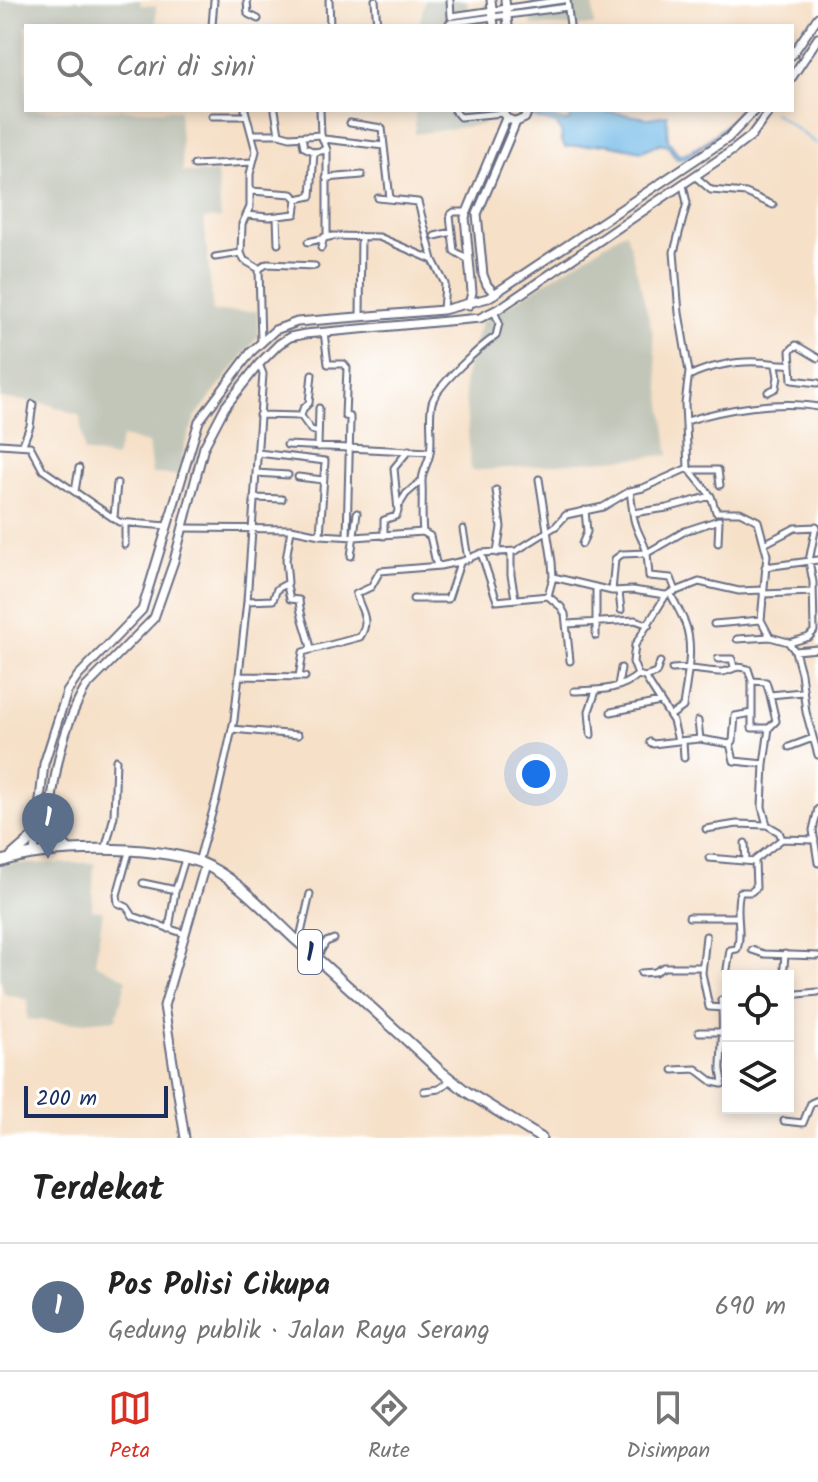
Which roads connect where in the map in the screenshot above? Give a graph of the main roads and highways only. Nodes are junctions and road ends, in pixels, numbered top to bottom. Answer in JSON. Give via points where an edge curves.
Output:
{"nodes":[{"id":1,"x":491,"y":0,"type":"edge"},
{"id":2,"x":818,"y":17,"type":"edge"},
{"id":3,"x":494,"y":24,"type":"edge"},
{"id":4,"x":818,"y":38,"type":"edge"},
{"id":5,"x":794,"y":52,"type":"edge"},
{"id":6,"x":794,"y":74,"type":"edge"},
{"id":7,"x":527,"y":112,"type":"edge"},
{"id":8,"x":753,"y":112,"type":"edge"},
{"id":9,"x":768,"y":112,"type":"edge"},
{"id":10,"x":504,"y":114,"type":"edge"},
{"id":11,"x":514,"y":126,"type":"junction"},
{"id":12,"x":495,"y":294,"type":"junction"},
{"id":13,"x":469,"y":305,"type":"junction"},
{"id":14,"x":67,"y":692,"type":"junction"},
{"id":15,"x":78,"y":700,"type":"junction"},
{"id":16,"x":49,"y":831,"type":"junction"},
{"id":17,"x":36,"y":835,"type":"junction"},
{"id":18,"x":68,"y":849,"type":"junction"},
{"id":19,"x":47,"y":851,"type":"junction"},
{"id":20,"x":34,"y":853,"type":"junction"},
{"id":21,"x":12,"y":856,"type":"junction"},
{"id":22,"x":0,"y":862,"type":"edge"},
{"id":23,"x":202,"y":864,"type":"junction"},
{"id":24,"x":185,"y":1138,"type":"edge"},
{"id":25,"x":541,"y":1138,"type":"edge"}],
"edges":[{"from":1,"to":3,"type":"main road"},
{"from":2,"to":5,"type":"main road"},
{"from":4,"to":6,"type":"main road"},
{"from":7,"to":11,"type":"main road"},
{"from":8,"to":12,"type":"main road","via":[[728,138]]},
{"from":9,"to":15,"type":"main road","via":[[743,143],[494,311],[472,320],[290,337],[259,364],[208,437],[154,618]]},
{"from":10,"to":11,"type":"main road"},
{"from":10,"to":13,"type":"main road","via":[[466,212]]},
{"from":11,"to":12,"type":"main road","via":[[477,214],[483,275]]},
{"from":12,"to":13,"type":"main road"},
{"from":13,"to":14,"type":"main road","via":[[309,320],[275,330],[261,342],[199,421],[142,610]]},
{"from":14,"to":15,"type":"main road"},
{"from":14,"to":17,"type":"main road","via":[[44,764]]},
{"from":15,"to":16,"type":"main road","via":[[57,766]]},
{"from":16,"to":18,"type":"highway"},
{"from":16,"to":19,"type":"main road"},
{"from":17,"to":20,"type":"main road"},
{"from":17,"to":21,"type":"highway"},
{"from":18,"to":19,"type":"highway","number":"1"},
{"from":18,"to":23,"type":"highway","number":"1","via":[[186,858]]},
{"from":19,"to":20,"type":"highway","number":"1"},
{"from":20,"to":21,"type":"highway","number":"1"},
{"from":21,"to":22,"type":"highway","number":"1"},
{"from":23,"to":24,"type":"main road","via":[[164,1017]]},
{"from":23,"to":25,"type":"highway","number":"1","via":[[251,897],[451,1079]]}]}
